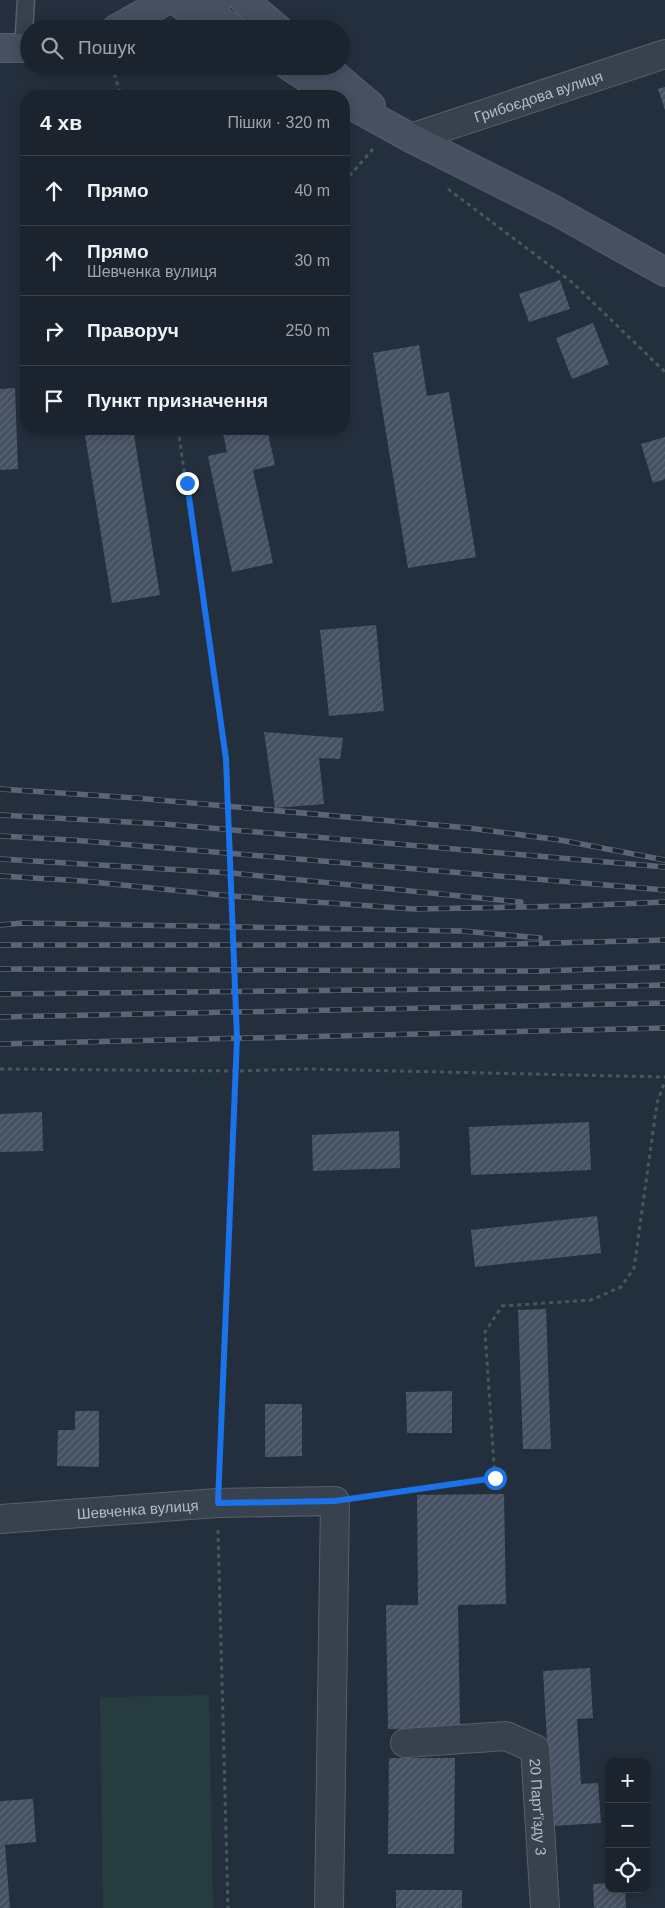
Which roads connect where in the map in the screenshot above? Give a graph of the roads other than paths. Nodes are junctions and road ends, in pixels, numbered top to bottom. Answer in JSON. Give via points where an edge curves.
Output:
{"nodes":[{"id":1,"x":26,"y":0,"type":"edge"},
{"id":2,"x":167,"y":0,"type":"edge"},
{"id":3,"x":177,"y":0,"type":"edge"},
{"id":4,"x":244,"y":0,"type":"edge"},
{"id":5,"x":211,"y":5,"type":"edge"},
{"id":6,"x":22,"y":20,"type":"edge"},
{"id":7,"x":132,"y":20,"type":"edge"},
{"id":8,"x":224,"y":20,"type":"edge"},
{"id":9,"x":267,"y":20,"type":"edge"},
{"id":10,"x":20,"y":32,"type":"edge"},
{"id":11,"x":17,"y":48,"type":"edge"},
{"id":12,"x":665,"y":54,"type":"edge"},
{"id":13,"x":303,"y":75,"type":"edge"},
{"id":14,"x":335,"y":75,"type":"edge"},
{"id":15,"x":327,"y":90,"type":"edge"},
{"id":16,"x":350,"y":104,"type":"edge"},
{"id":17,"x":411,"y":138,"type":"junction"},
{"id":18,"x":665,"y":272,"type":"edge"},
{"id":19,"x":0,"y":1519,"type":"edge"},
{"id":20,"x":406,"y":1742,"type":"dead end"},
{"id":21,"x":329,"y":1908,"type":"edge"},
{"id":22,"x":545,"y":1908,"type":"edge"}],
"edges":[{"from":1,"to":6,"type":"lane"},
{"from":2,"to":7,"type":"street"},
{"from":3,"to":5,"type":"street","via":[[195,10]]},
{"from":4,"to":9,"type":"street"},
{"from":5,"to":8,"type":"street"},
{"from":10,"to":11,"type":"lane"},
{"from":12,"to":17,"type":"street","name":"Грибоєдова вулиця"},
{"from":13,"to":15,"type":"street"},
{"from":14,"to":17,"type":"street"},
{"from":16,"to":17,"type":"street"},
{"from":17,"to":18,"type":"street","via":[[556,211]]},
{"from":19,"to":21,"type":"street","name":"Шевченка вулиця","via":[[218,1503],[335,1501]]},
{"from":20,"to":22,"type":"street","name":"20 Парт'їзду 3","via":[[506,1736],[536,1749]]}]}
